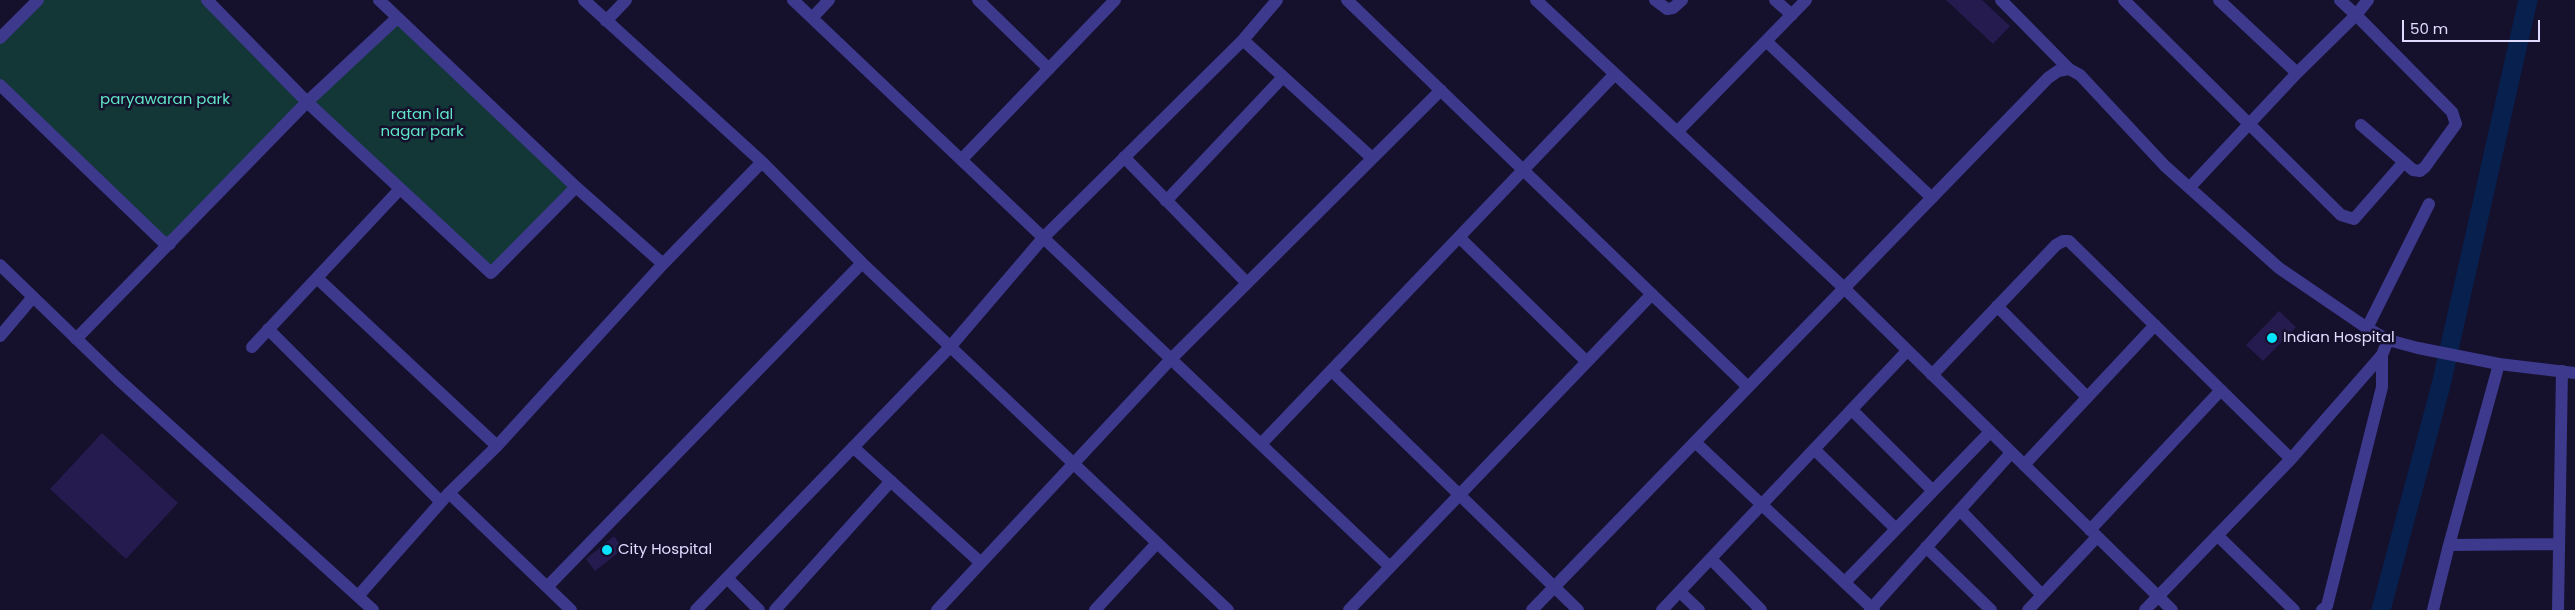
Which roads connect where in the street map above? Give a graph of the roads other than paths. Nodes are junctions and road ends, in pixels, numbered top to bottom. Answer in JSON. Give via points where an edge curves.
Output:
{"nodes":[{"id":1,"x":38,"y":0,"type":"edge"},
{"id":2,"x":207,"y":0,"type":"edge"},
{"id":3,"x":379,"y":0,"type":"edge"},
{"id":4,"x":584,"y":0,"type":"edge"},
{"id":5,"x":626,"y":0,"type":"edge"},
{"id":6,"x":793,"y":0,"type":"edge"},
{"id":7,"x":829,"y":0,"type":"edge"},
{"id":8,"x":978,"y":0,"type":"edge"},
{"id":9,"x":1115,"y":0,"type":"edge"},
{"id":10,"x":1277,"y":0,"type":"edge"},
{"id":11,"x":1347,"y":0,"type":"edge"},
{"id":12,"x":1536,"y":0,"type":"edge"},
{"id":13,"x":1655,"y":0,"type":"edge"},
{"id":14,"x":1682,"y":0,"type":"edge"},
{"id":15,"x":1775,"y":0,"type":"edge"},
{"id":16,"x":1806,"y":0,"type":"edge"},
{"id":17,"x":2001,"y":0,"type":"edge"},
{"id":18,"x":2124,"y":0,"type":"edge"},
{"id":19,"x":2219,"y":0,"type":"edge"},
{"id":20,"x":2340,"y":0,"type":"edge"},
{"id":21,"x":2368,"y":0,"type":"edge"},
{"id":22,"x":1792,"y":15,"type":"junction"},
{"id":23,"x":2356,"y":15,"type":"junction"},
{"id":24,"x":813,"y":17,"type":"junction"},
{"id":25,"x":397,"y":18,"type":"junction"},
{"id":26,"x":606,"y":21,"type":"junction"},
{"id":27,"x":0,"y":38,"type":"edge"},
{"id":28,"x":1243,"y":40,"type":"junction"},
{"id":29,"x":1766,"y":41,"type":"junction"},
{"id":30,"x":1049,"y":69,"type":"junction"},
{"id":31,"x":2069,"y":69,"type":"junction"},
{"id":32,"x":2297,"y":73,"type":"junction"},
{"id":33,"x":1615,"y":74,"type":"junction"},
{"id":34,"x":1283,"y":77,"type":"junction"},
{"id":35,"x":0,"y":85,"type":"edge"},
{"id":36,"x":1441,"y":90,"type":"junction"},
{"id":37,"x":307,"y":102,"type":"junction"},
{"id":38,"x":2249,"y":124,"type":"junction"},
{"id":39,"x":2361,"y":125,"type":"dead end"},
{"id":40,"x":1678,"y":132,"type":"junction"},
{"id":41,"x":1124,"y":157,"type":"junction"},
{"id":42,"x":1372,"y":158,"type":"junction"},
{"id":43,"x":962,"y":159,"type":"junction"},
{"id":44,"x":762,"y":162,"type":"junction"},
{"id":45,"x":2404,"y":162,"type":"junction"},
{"id":46,"x":1524,"y":171,"type":"junction"},
{"id":47,"x":576,"y":187,"type":"junction"},
{"id":48,"x":2190,"y":187,"type":"junction"},
{"id":49,"x":400,"y":189,"type":"junction"},
{"id":50,"x":1932,"y":198,"type":"junction"},
{"id":51,"x":1166,"y":201,"type":"junction"},
{"id":52,"x":2429,"y":204,"type":"dead end"},
{"id":53,"x":1044,"y":237,"type":"junction"},
{"id":54,"x":1460,"y":238,"type":"junction"},
{"id":55,"x":170,"y":244,"type":"junction"},
{"id":56,"x":663,"y":264,"type":"junction"},
{"id":57,"x":862,"y":264,"type":"junction"},
{"id":58,"x":0,"y":265,"type":"edge"},
{"id":59,"x":317,"y":278,"type":"junction"},
{"id":60,"x":1246,"y":283,"type":"junction"},
{"id":61,"x":1844,"y":288,"type":"junction"},
{"id":62,"x":1652,"y":294,"type":"junction"},
{"id":63,"x":33,"y":297,"type":"junction"},
{"id":64,"x":1998,"y":306,"type":"junction"},
{"id":65,"x":2155,"y":325,"type":"junction"},
{"id":66,"x":2367,"y":328,"type":"junction"},
{"id":67,"x":268,"y":329,"type":"junction"},
{"id":68,"x":0,"y":336,"type":"edge"},
{"id":69,"x":76,"y":339,"type":"junction"},
{"id":70,"x":2388,"y":340,"type":"junction"},
{"id":71,"x":252,"y":346,"type":"dead end"},
{"id":72,"x":950,"y":347,"type":"junction"},
{"id":73,"x":1907,"y":351,"type":"junction"},
{"id":74,"x":2382,"y":355,"type":"junction"},
{"id":75,"x":1171,"y":358,"type":"junction"},
{"id":76,"x":1587,"y":362,"type":"junction"},
{"id":77,"x":2499,"y":364,"type":"junction"},
{"id":78,"x":1332,"y":372,"type":"junction"},
{"id":79,"x":2568,"y":372,"type":"edge"},
{"id":80,"x":1932,"y":375,"type":"junction"},
{"id":81,"x":1748,"y":387,"type":"junction"},
{"id":82,"x":2221,"y":390,"type":"junction"},
{"id":83,"x":2088,"y":397,"type":"junction"},
{"id":84,"x":1852,"y":410,"type":"junction"},
{"id":85,"x":1990,"y":432,"type":"junction"},
{"id":86,"x":1695,"y":442,"type":"junction"},
{"id":87,"x":1261,"y":444,"type":"junction"},
{"id":88,"x":497,"y":446,"type":"junction"},
{"id":89,"x":853,"y":447,"type":"junction"},
{"id":90,"x":1815,"y":450,"type":"junction"},
{"id":91,"x":2011,"y":453,"type":"junction"},
{"id":92,"x":2291,"y":459,"type":"junction"},
{"id":93,"x":1073,"y":464,"type":"junction"},
{"id":94,"x":2024,"y":465,"type":"junction"},
{"id":95,"x":890,"y":481,"type":"junction"},
{"id":96,"x":1933,"y":491,"type":"junction"},
{"id":97,"x":1460,"y":496,"type":"junction"},
{"id":98,"x":445,"y":498,"type":"junction"},
{"id":99,"x":1763,"y":506,"type":"junction"},
{"id":100,"x":1960,"y":510,"type":"junction"},
{"id":101,"x":1896,"y":529,"type":"junction"},
{"id":102,"x":2093,"y":534,"type":"junction"},
{"id":103,"x":2217,"y":535,"type":"junction"},
{"id":104,"x":1157,"y":543,"type":"junction"},
{"id":105,"x":2558,"y":544,"type":"junction"},
{"id":106,"x":2448,"y":545,"type":"junction"},
{"id":107,"x":1926,"y":547,"type":"junction"},
{"id":108,"x":1711,"y":559,"type":"junction"},
{"id":109,"x":981,"y":563,"type":"junction"},
{"id":110,"x":1390,"y":567,"type":"junction"},
{"id":111,"x":727,"y":578,"type":"junction"},
{"id":112,"x":1845,"y":582,"type":"junction"},
{"id":113,"x":547,"y":587,"type":"junction"},
{"id":114,"x":1554,"y":587,"type":"junction"},
{"id":115,"x":1680,"y":592,"type":"junction"},
{"id":116,"x":2042,"y":595,"type":"junction"},
{"id":117,"x":358,"y":596,"type":"junction"},
{"id":118,"x":2158,"y":597,"type":"junction"},
{"id":119,"x":1872,"y":609,"type":"edge"},
{"id":120,"x":373,"y":610,"type":"edge"},
{"id":121,"x":571,"y":610,"type":"edge"},
{"id":122,"x":696,"y":610,"type":"edge"},
{"id":123,"x":759,"y":610,"type":"edge"},
{"id":124,"x":775,"y":610,"type":"edge"},
{"id":125,"x":937,"y":610,"type":"edge"},
{"id":126,"x":1095,"y":610,"type":"edge"},
{"id":127,"x":1228,"y":610,"type":"edge"},
{"id":128,"x":1349,"y":610,"type":"edge"},
{"id":129,"x":1532,"y":610,"type":"edge"},
{"id":130,"x":1578,"y":610,"type":"edge"},
{"id":131,"x":1662,"y":610,"type":"edge"},
{"id":132,"x":1699,"y":610,"type":"edge"},
{"id":133,"x":1761,"y":610,"type":"edge"},
{"id":134,"x":1991,"y":610,"type":"edge"},
{"id":135,"x":2028,"y":610,"type":"edge"},
{"id":136,"x":2145,"y":610,"type":"edge"},
{"id":137,"x":2172,"y":610,"type":"edge"},
{"id":138,"x":2294,"y":610,"type":"edge"},
{"id":139,"x":2322,"y":610,"type":"edge"},
{"id":140,"x":2433,"y":610,"type":"edge"},
{"id":141,"x":2558,"y":610,"type":"edge"}],
"edges":[{"from":1,"to":27,"type":"street"},
{"from":2,"to":37,"type":"street"},
{"from":3,"to":25,"type":"street"},
{"from":4,"to":26,"type":"street"},
{"from":5,"to":26,"type":"street"},
{"from":6,"to":24,"type":"street"},
{"from":7,"to":24,"type":"street"},
{"from":8,"to":30,"type":"street"},
{"from":9,"to":30,"type":"street"},
{"from":10,"to":28,"type":"street"},
{"from":11,"to":36,"type":"street"},
{"from":12,"to":33,"type":"street"},
{"from":13,"to":14,"type":"street","via":[[1667,9],[1674,8]]},
{"from":15,"to":22,"type":"street"},
{"from":16,"to":22,"type":"street"},
{"from":17,"to":31,"type":"street"},
{"from":18,"to":38,"type":"street"},
{"from":19,"to":32,"type":"street"},
{"from":20,"to":23,"type":"street"},
{"from":21,"to":23,"type":"street"},
{"from":22,"to":29,"type":"street"},
{"from":23,"to":32,"type":"street"},
{"from":23,"to":45,"type":"street","via":[[2455,117],[2453,130],[2425,167],[2420,171],[2413,170]]},
{"from":24,"to":43,"type":"street"},
{"from":25,"to":37,"type":"street"},
{"from":25,"to":47,"type":"street"},
{"from":26,"to":44,"type":"street"},
{"from":28,"to":34,"type":"street"},
{"from":28,"to":41,"type":"street"},
{"from":29,"to":40,"type":"street"},
{"from":29,"to":50,"type":"street"},
{"from":30,"to":43,"type":"street"},
{"from":31,"to":48,"type":"street","via":[[2080,75],[2165,166]]},
{"from":31,"to":50,"type":"street","via":[[2048,78]]},
{"from":32,"to":38,"type":"street"},
{"from":33,"to":40,"type":"street"},
{"from":33,"to":46,"type":"street"},
{"from":34,"to":42,"type":"street"},
{"from":34,"to":51,"type":"street"},
{"from":35,"to":55,"type":"street","via":[[162,241]]},
{"from":36,"to":42,"type":"street"},
{"from":36,"to":46,"type":"street"},
{"from":37,"to":49,"type":"street"},
{"from":37,"to":55,"type":"street"},
{"from":38,"to":45,"type":"street","via":[[2347,218],[2354,219],[2361,213]]},
{"from":38,"to":48,"type":"street"},
{"from":39,"to":45,"type":"street"},
{"from":40,"to":61,"type":"street"},
{"from":41,"to":51,"type":"street"},
{"from":41,"to":53,"type":"street"},
{"from":42,"to":60,"type":"street"},
{"from":43,"to":53,"type":"street"},
{"from":44,"to":56,"type":"street"},
{"from":44,"to":57,"type":"street"},
{"from":46,"to":54,"type":"street"},
{"from":46,"to":62,"type":"street"},
{"from":47,"to":49,"type":"street","via":[[491,273]]},
{"from":47,"to":56,"type":"street"},
{"from":48,"to":66,"type":"street","via":[[2280,268]]},
{"from":49,"to":59,"type":"street"},
{"from":50,"to":61,"type":"street"},
{"from":51,"to":60,"type":"street"},
{"from":52,"to":66,"type":"street"},
{"from":53,"to":72,"type":"street"},
{"from":53,"to":75,"type":"street"},
{"from":54,"to":76,"type":"street"},
{"from":54,"to":78,"type":"street"},
{"from":55,"to":69,"type":"street"},
{"from":56,"to":88,"type":"street"},
{"from":57,"to":72,"type":"street"},
{"from":57,"to":113,"type":"street"},
{"from":58,"to":63,"type":"street"},
{"from":59,"to":67,"type":"street"},
{"from":59,"to":88,"type":"street"},
{"from":60,"to":75,"type":"street"},
{"from":61,"to":73,"type":"street"},
{"from":61,"to":81,"type":"street"},
{"from":62,"to":76,"type":"street"},
{"from":62,"to":81,"type":"street"},
{"from":63,"to":68,"type":"street"},
{"from":63,"to":69,"type":"street"},
{"from":64,"to":65,"type":"street","via":[[2063,241],[2074,245]]},
{"from":64,"to":80,"type":"street"},
{"from":64,"to":83,"type":"street"},
{"from":65,"to":82,"type":"street"},
{"from":65,"to":83,"type":"street"},
{"from":66,"to":70,"type":"street"},
{"from":67,"to":71,"type":"street"},
{"from":67,"to":98,"type":"street"},
{"from":69,"to":117,"type":"street"},
{"from":70,"to":74,"type":"street"},
{"from":70,"to":77,"type":"street"},
{"from":72,"to":89,"type":"street"},
{"from":72,"to":93,"type":"street"},
{"from":73,"to":80,"type":"street"},
{"from":73,"to":84,"type":"street"},
{"from":74,"to":92,"type":"street"},
{"from":74,"to":139,"type":"street","via":[[2382,387],[2326,606]]},
{"from":75,"to":87,"type":"street"},
{"from":75,"to":93,"type":"street"},
{"from":76,"to":97,"type":"street"},
{"from":77,"to":79,"type":"street"},
{"from":77,"to":106,"type":"street"},
{"from":78,"to":87,"type":"street"},
{"from":78,"to":97,"type":"street"},
{"from":79,"to":105,"type":"street"},
{"from":80,"to":85,"type":"street"},
{"from":81,"to":86,"type":"street"},
{"from":82,"to":92,"type":"street"},
{"from":82,"to":102,"type":"street"},
{"from":83,"to":94,"type":"street"},
{"from":84,"to":90,"type":"street"},
{"from":84,"to":96,"type":"street"},
{"from":85,"to":91,"type":"street"},
{"from":85,"to":96,"type":"street"},
{"from":86,"to":99,"type":"street"},
{"from":86,"to":114,"type":"street"},
{"from":87,"to":110,"type":"street"},
{"from":88,"to":98,"type":"street"},
{"from":89,"to":95,"type":"street"},
{"from":89,"to":111,"type":"street"},
{"from":90,"to":99,"type":"street"},
{"from":90,"to":101,"type":"street"},
{"from":91,"to":94,"type":"street"},
{"from":91,"to":100,"type":"street"},
{"from":92,"to":103,"type":"street"},
{"from":93,"to":104,"type":"street"},
{"from":93,"to":109,"type":"street"},
{"from":94,"to":102,"type":"street"},
{"from":95,"to":109,"type":"street"},
{"from":95,"to":124,"type":"street"},
{"from":96,"to":101,"type":"street"},
{"from":97,"to":110,"type":"street"},
{"from":97,"to":114,"type":"street"},
{"from":98,"to":113,"type":"street"},
{"from":98,"to":117,"type":"street"},
{"from":99,"to":108,"type":"street"},
{"from":99,"to":112,"type":"street"},
{"from":100,"to":107,"type":"street"},
{"from":100,"to":116,"type":"street"},
{"from":101,"to":112,"type":"street"},
{"from":102,"to":116,"type":"street"},
{"from":102,"to":118,"type":"street"},
{"from":103,"to":118,"type":"street"},
{"from":103,"to":138,"type":"street"},
{"from":104,"to":126,"type":"street"},
{"from":104,"to":127,"type":"street"},
{"from":105,"to":106,"type":"street"},
{"from":105,"to":141,"type":"street"},
{"from":106,"to":140,"type":"street"},
{"from":107,"to":119,"type":"street"},
{"from":107,"to":134,"type":"street"},
{"from":108,"to":115,"type":"street"},
{"from":108,"to":133,"type":"street"},
{"from":109,"to":125,"type":"street"},
{"from":110,"to":128,"type":"street"},
{"from":111,"to":122,"type":"street"},
{"from":111,"to":123,"type":"street"},
{"from":112,"to":119,"type":"street"},
{"from":113,"to":121,"type":"street"},
{"from":114,"to":129,"type":"street"},
{"from":114,"to":130,"type":"street"},
{"from":115,"to":131,"type":"street"},
{"from":115,"to":132,"type":"street"},
{"from":116,"to":135,"type":"street"},
{"from":117,"to":120,"type":"street"},
{"from":118,"to":136,"type":"street"},
{"from":118,"to":137,"type":"street"}]}
